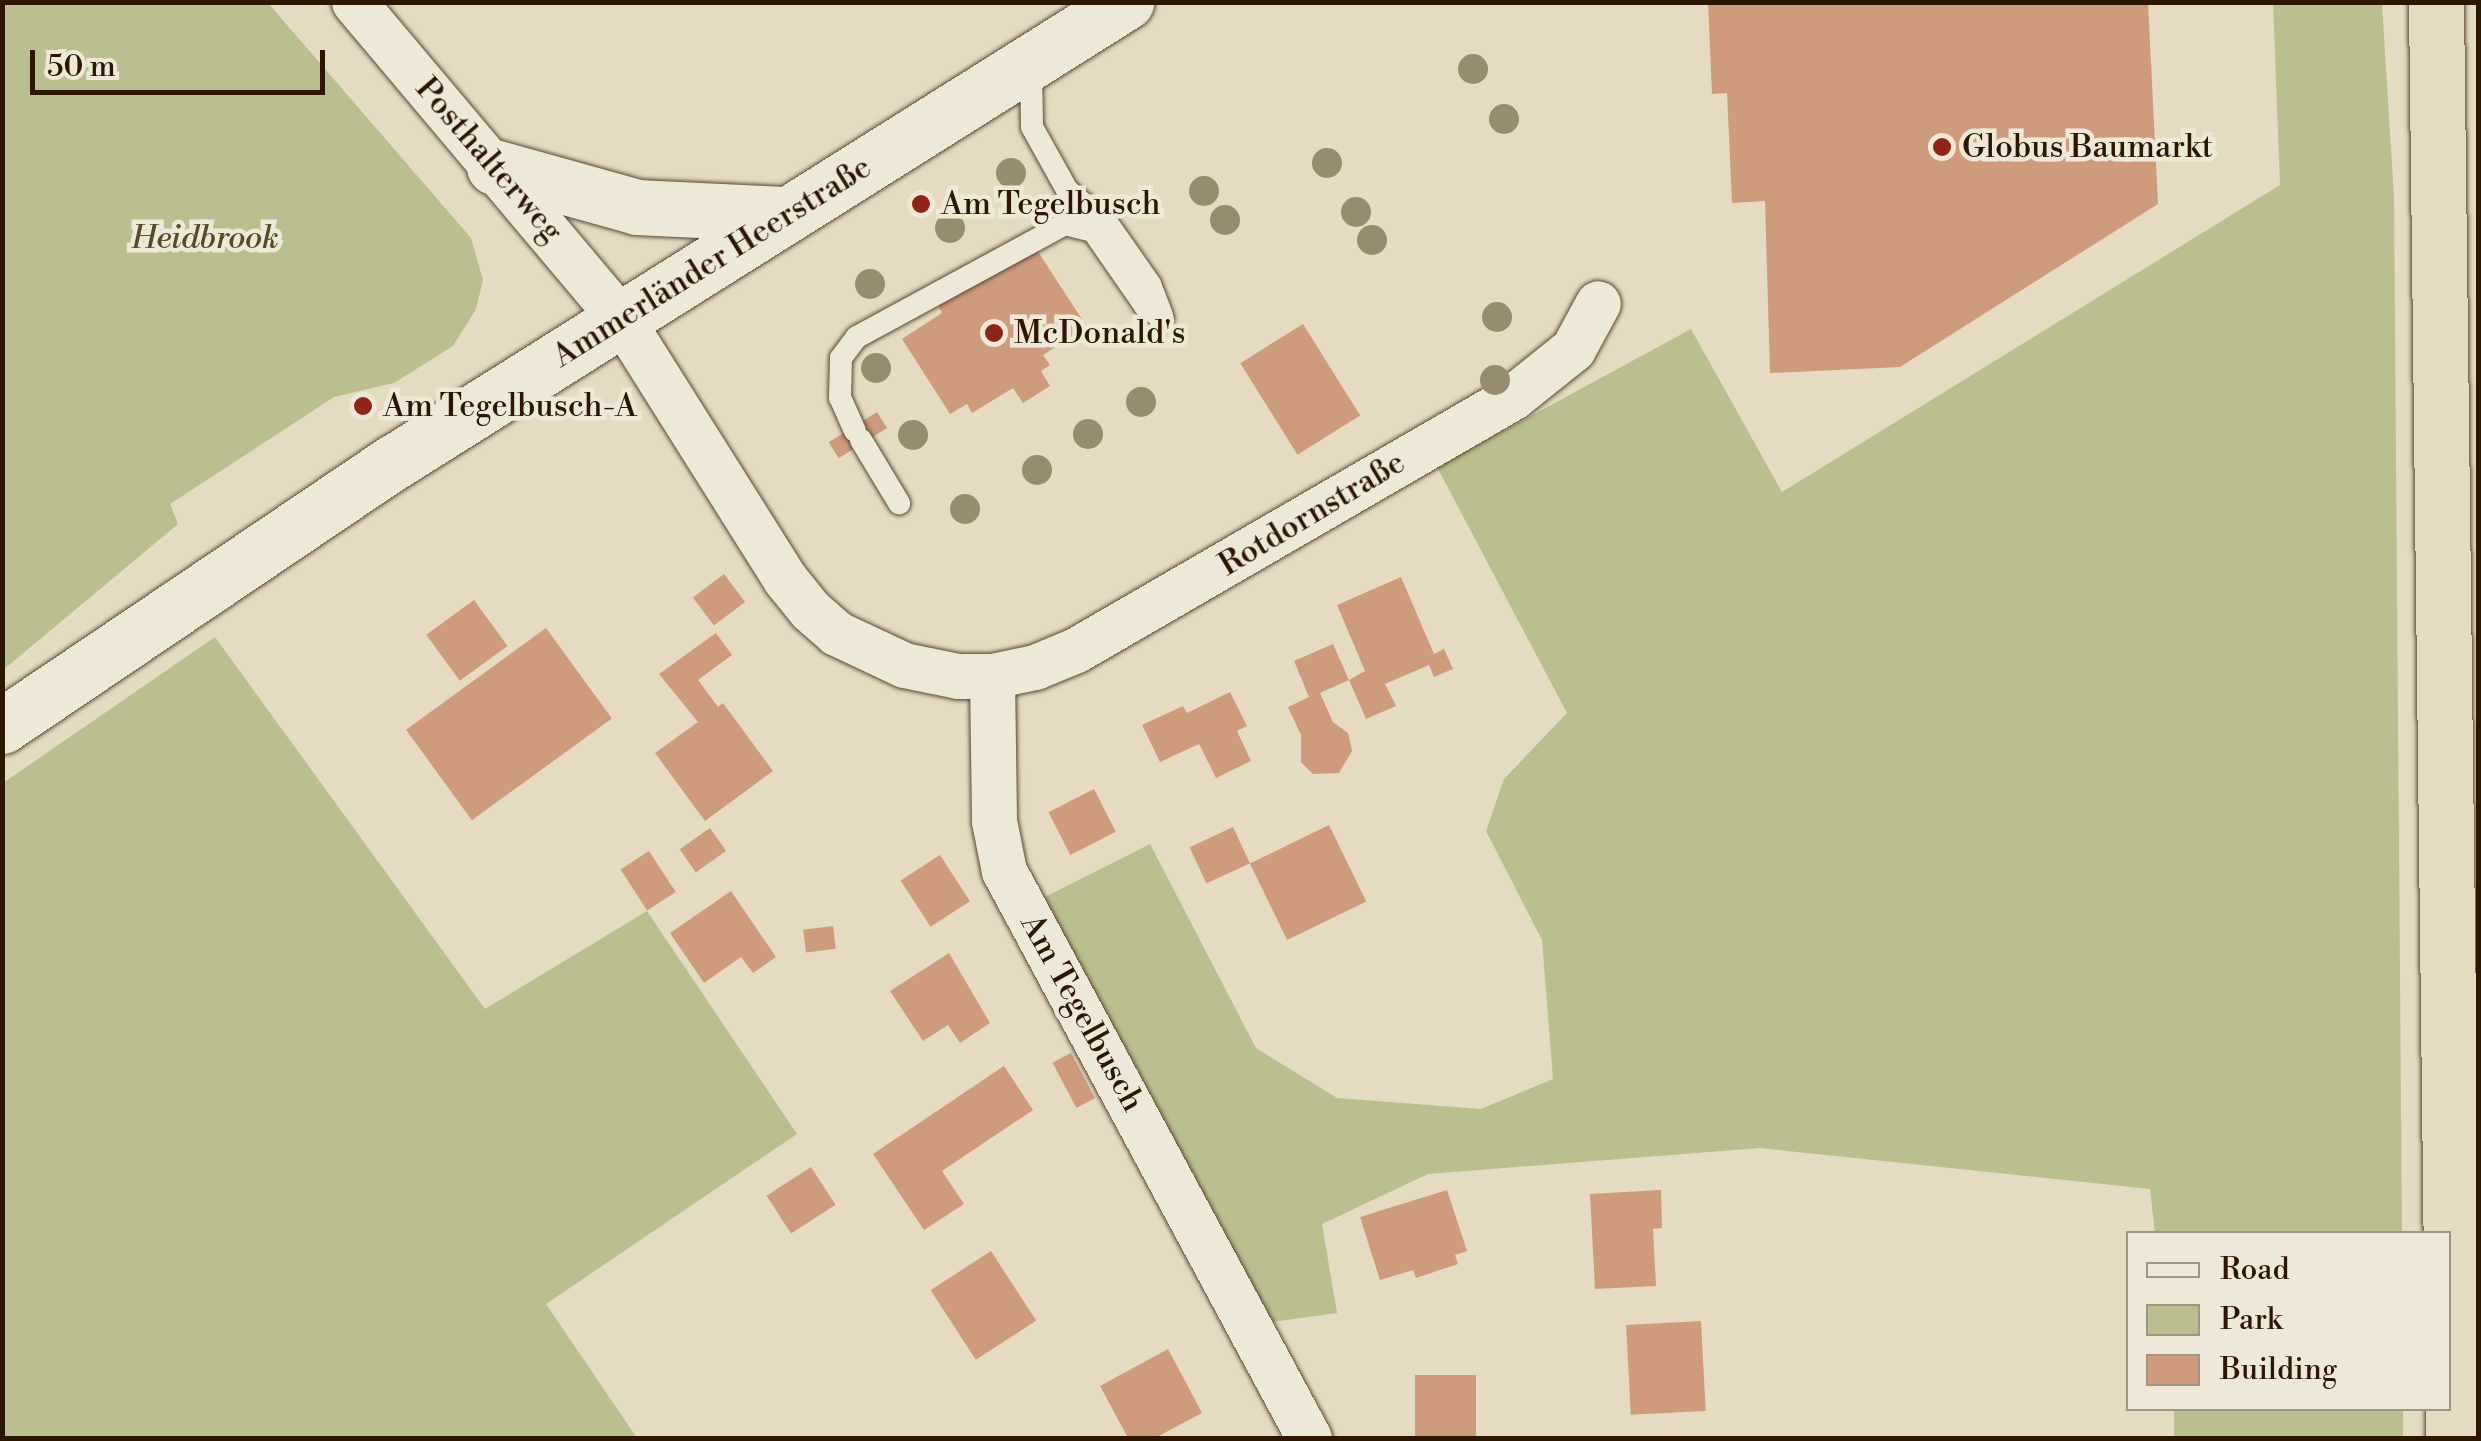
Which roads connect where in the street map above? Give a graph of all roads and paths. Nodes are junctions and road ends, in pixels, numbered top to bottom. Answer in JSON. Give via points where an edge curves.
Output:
{"nodes":[{"id":1,"x":354,"y":2,"type":"edge"},
{"id":2,"x":1126,"y":2,"type":"edge"},
{"id":3,"x":2436,"y":2,"type":"edge"},
{"id":4,"x":1031,"y":63,"type":"junction"},
{"id":5,"x":494,"y":167,"type":"junction"},
{"id":6,"x":788,"y":214,"type":"junction"},
{"id":7,"x":1598,"y":304,"type":"dead end"},
{"id":8,"x":622,"y":320,"type":"junction"},
{"id":9,"x":898,"y":502,"type":"dead end"},
{"id":10,"x":992,"y":676,"type":"junction"},
{"id":11,"x":2,"y":726,"type":"edge"},
{"id":12,"x":2450,"y":1231,"type":"edge"},
{"id":13,"x":2451,"y":1348,"type":"edge"},
{"id":14,"x":1309,"y":1438,"type":"edge"},
{"id":15,"x":2452,"y":1438,"type":"edge"}],
"edges":[{"from":1,"to":5,"type":"street","name":"Posthalterweg"},
{"from":2,"to":4,"type":"street","name":"Ammerländer Heerstraße"},
{"from":3,"to":12,"type":"highway"},
{"from":4,"to":6,"type":"street","name":"Ammerländer Heerstraße"},
{"from":4,"to":9,"type":"lane","via":[[1032,127],[1067,190],[1108,224],[1150,284],[1163,320],[1145,306],[1093,232],[1065,224],[857,337],[840,358],[840,398]]},
{"from":5,"to":6,"type":"street","via":[[636,207]]},
{"from":5,"to":8,"type":"street","name":"Posthalterweg"},
{"from":6,"to":8,"type":"street","name":"Ammerländer Heerstraße"},
{"from":7,"to":10,"type":"street","name":"Rotdornstraße","via":[[1573,349],[1513,397],[1076,650]]},
{"from":8,"to":10,"type":"street","via":[[810,610],[882,657],[958,676]]},
{"from":8,"to":11,"type":"street","name":"Ammerländer Heerstraße","via":[[298,524]]},
{"from":10,"to":14,"type":"street","name":"Am Tegelbusch","via":[[994,821],[1004,871]]},
{"from":13,"to":15,"type":"highway"}]}
